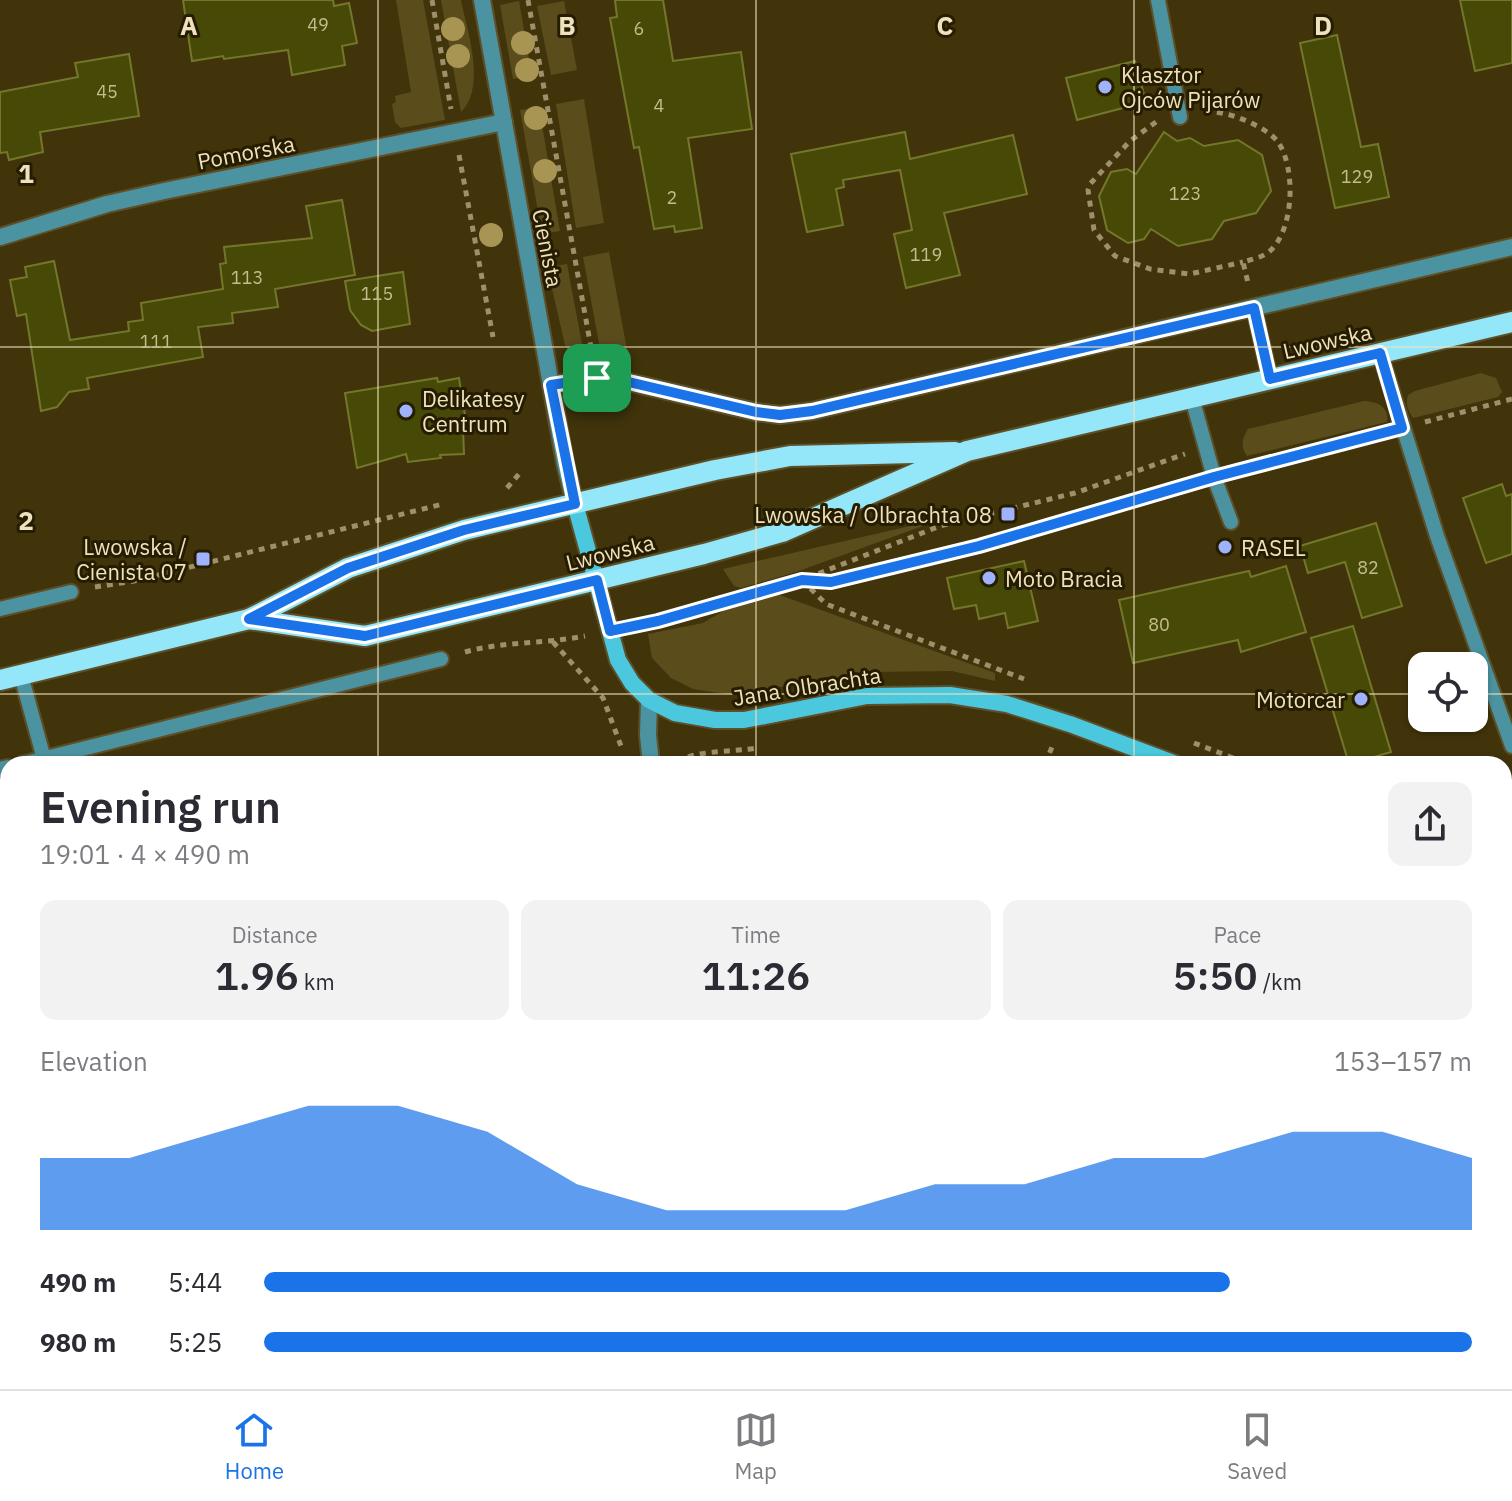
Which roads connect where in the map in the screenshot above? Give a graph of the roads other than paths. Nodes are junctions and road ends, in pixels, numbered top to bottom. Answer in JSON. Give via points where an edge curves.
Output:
{"nodes":[{"id":1,"x":482,"y":0,"type":"edge"},
{"id":2,"x":1158,"y":0,"type":"edge"},
{"id":3,"x":1180,"y":117,"type":"road end"},
{"id":4,"x":504,"y":122,"type":"junction"},
{"id":5,"x":0,"y":237,"type":"edge"},
{"id":6,"x":1512,"y":247,"type":"edge"},
{"id":7,"x":1254,"y":308,"type":"junction"},
{"id":8,"x":1512,"y":322,"type":"edge"},
{"id":9,"x":1380,"y":353,"type":"junction"},
{"id":10,"x":1270,"y":379,"type":"junction"},
{"id":11,"x":551,"y":385,"type":"junction"},
{"id":12,"x":1192,"y":398,"type":"junction"},
{"id":13,"x":967,"y":451,"type":"junction"},
{"id":14,"x":575,"y":504,"type":"junction"},
{"id":15,"x":1231,"y":522,"type":"dead end"},
{"id":16,"x":597,"y":580,"type":"junction"},
{"id":17,"x":71,"y":592,"type":"road end"},
{"id":18,"x":0,"y":609,"type":"edge"},
{"id":19,"x":249,"y":619,"type":"junction"},
{"id":20,"x":441,"y":659,"type":"road end"},
{"id":21,"x":21,"y":675,"type":"junction"},
{"id":22,"x":0,"y":680,"type":"edge"},
{"id":23,"x":649,"y":700,"type":"junction"},
{"id":24,"x":1512,"y":746,"type":"edge"},
{"id":25,"x":43,"y":756,"type":"edge"},
{"id":26,"x":56,"y":756,"type":"edge"},
{"id":27,"x":650,"y":756,"type":"edge"},
{"id":28,"x":1155,"y":756,"type":"edge"}],
"edges":[{"from":1,"to":4,"type":"street","name":"Cienista"},
{"from":2,"to":3,"type":"lane"},
{"from":4,"to":5,"type":"street","name":"Pomorska","via":[[107,204]]},
{"from":4,"to":11,"type":"street","name":"Cienista"},
{"from":6,"to":7,"type":"street"},
{"from":7,"to":10,"type":"lane"},
{"from":7,"to":11,"type":"street","via":[[780,415],[616,379]]},
{"from":8,"to":9,"type":"main road","name":"Lwowska"},
{"from":9,"to":10,"type":"main road","name":"Lwowska"},
{"from":9,"to":24,"type":"lane"},
{"from":10,"to":12,"type":"main road","name":"Lwowska"},
{"from":11,"to":14,"type":"street","name":"Cienista"},
{"from":12,"to":13,"type":"main road","name":"Lwowska"},
{"from":12,"to":15,"type":"lane"},
{"from":13,"to":14,"type":"main road","name":"Lwowska","via":[[790,456]]},
{"from":13,"to":16,"type":"main road","name":"Lwowska","via":[[782,532]]},
{"from":14,"to":16,"type":"street","name":"Jana Olbrachta"},
{"from":14,"to":19,"type":"main road","name":"Lwowska","via":[[464,530],[348,568]]},
{"from":16,"to":19,"type":"main road","name":"Lwowska","via":[[365,636]]},
{"from":16,"to":23,"type":"street","name":"Jana Olbrachta","via":[[618,660]]},
{"from":17,"to":18,"type":"lane"},
{"from":19,"to":21,"type":"main road","name":"Lwowska"},
{"from":20,"to":26,"type":"lane"},
{"from":21,"to":22,"type":"main road","name":"Lwowska"},
{"from":21,"to":25,"type":"lane"},
{"from":23,"to":27,"type":"street"},
{"from":23,"to":28,"type":"street","name":"Jana Olbrachta","via":[[675,713],[744,720],[867,696],[950,695],[1007,704]]}]}
